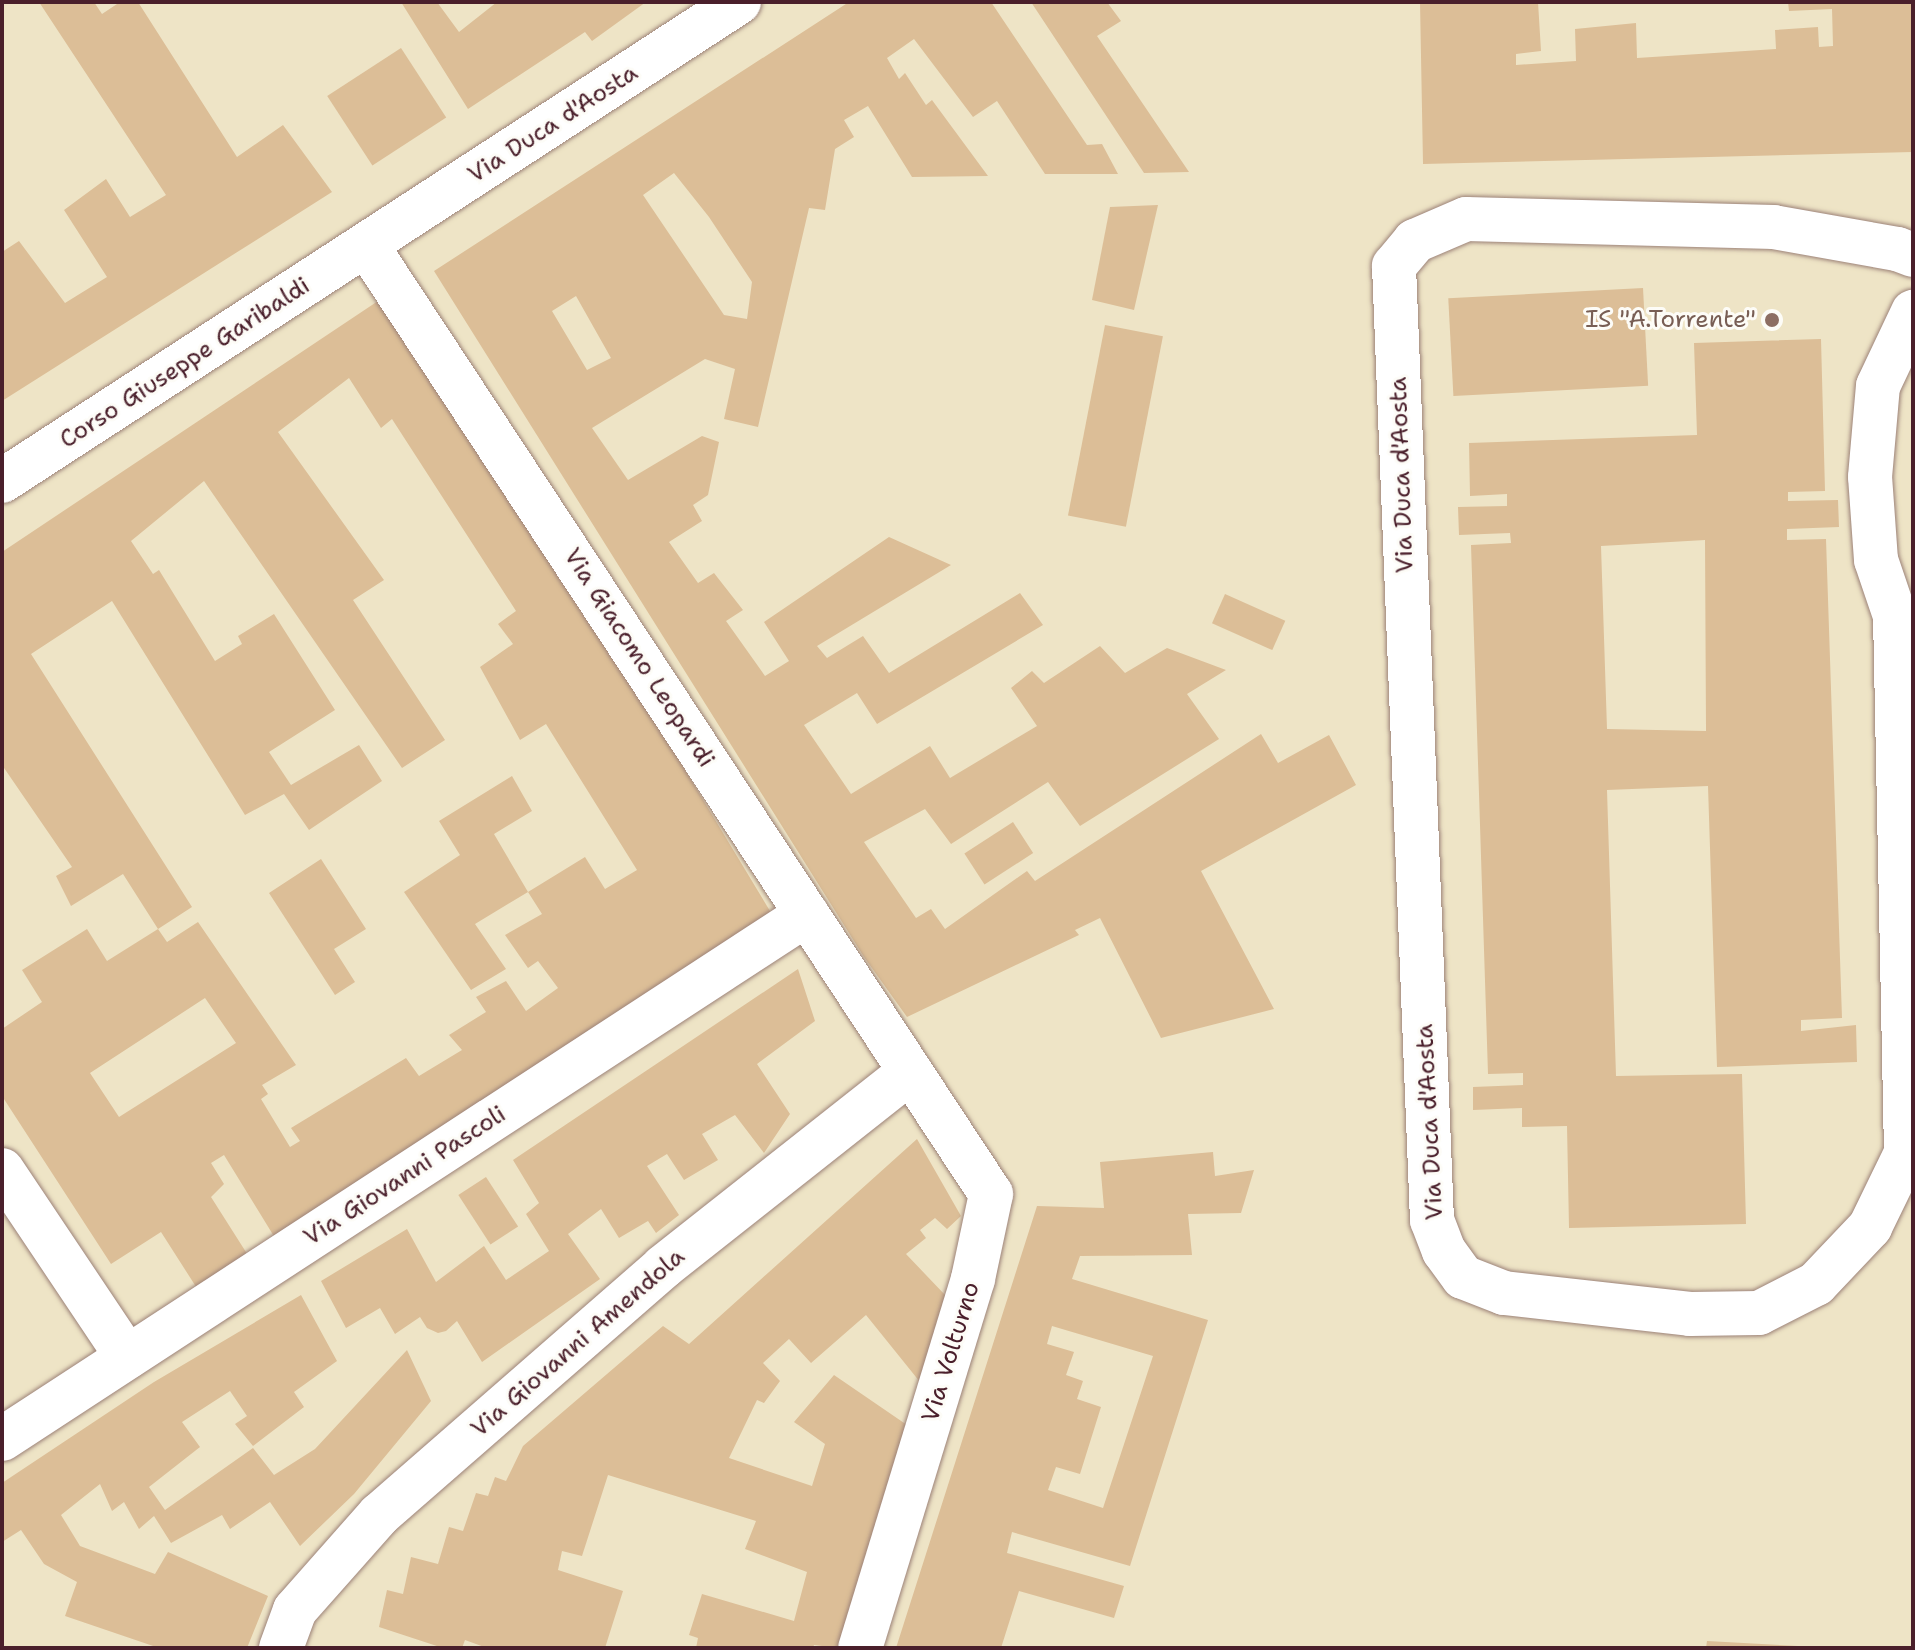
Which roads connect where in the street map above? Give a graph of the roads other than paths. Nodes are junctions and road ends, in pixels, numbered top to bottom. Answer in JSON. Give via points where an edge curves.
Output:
{"nodes":[{"id":1,"x":739,"y":2,"type":"edge"},
{"id":2,"x":367,"y":246,"type":"junction"},
{"id":3,"x":1913,"y":255,"type":"edge"},
{"id":4,"x":1913,"y":312,"type":"edge"},
{"id":5,"x":2,"y":481,"type":"edge"},
{"id":6,"x":807,"y":914,"type":"junction"},
{"id":7,"x":910,"y":1072,"type":"junction"},
{"id":8,"x":2,"y":1170,"type":"edge"},
{"id":9,"x":127,"y":1357,"type":"junction"},
{"id":10,"x":2,"y":1439,"type":"edge"},
{"id":11,"x":281,"y":1648,"type":"edge"},
{"id":12,"x":860,"y":1648,"type":"edge"}],
"edges":[{"from":1,"to":2,"type":"street","name":"Via Duca d'Aosta"},
{"from":2,"to":5,"type":"street","name":"Corso Giuseppe Garibaldi"},
{"from":2,"to":6,"type":"street","name":"Via Giacomo Leopardi"},
{"from":3,"to":4,"type":"street","name":"Via Duca d'Aosta","via":[[1774,227],[1466,219],[1415,241],[1394,266],[1432,1220],[1444,1251],[1463,1277],[1504,1293],[1690,1314],[1759,1313],[1816,1284],[1870,1227],[1906,1153],[1895,616],[1876,560],[1870,477],[1878,386]]},
{"from":6,"to":7,"type":"street","name":"Via Giacomo Leopardi"},
{"from":6,"to":9,"type":"street","name":"Via Giovanni Pascoli"},
{"from":7,"to":11,"type":"street","name":"Via Giovanni Amendola","via":[[663,1267],[379,1515],[295,1610]]},
{"from":7,"to":12,"type":"street","name":"Via Volturno","via":[[991,1194],[973,1279]]},
{"from":8,"to":9,"type":"street"},
{"from":9,"to":10,"type":"street","name":"Via Giovanni Pascoli"}]}
